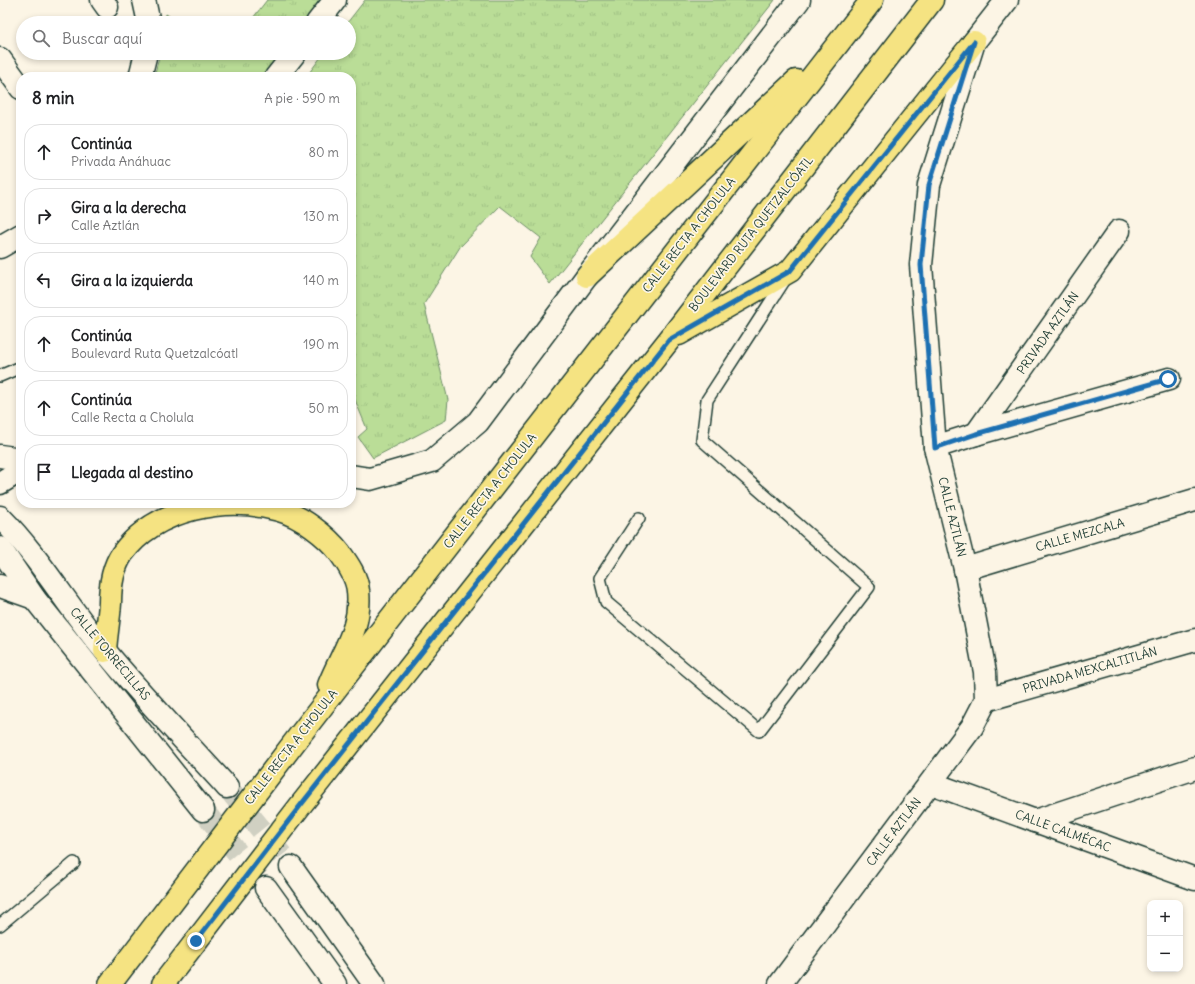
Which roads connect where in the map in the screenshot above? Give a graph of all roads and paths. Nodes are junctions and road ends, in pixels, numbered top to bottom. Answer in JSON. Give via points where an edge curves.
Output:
{"nodes":[{"id":1,"x":144,"y":0,"type":"edge"},
{"id":2,"x":335,"y":0,"type":"edge"},
{"id":3,"x":799,"y":0,"type":"edge"},
{"id":4,"x":872,"y":0,"type":"edge"},
{"id":5,"x":932,"y":0,"type":"edge"},
{"id":6,"x":1007,"y":0,"type":"edge"},
{"id":7,"x":147,"y":16,"type":"edge"},
{"id":8,"x":322,"y":16,"type":"edge"},
{"id":9,"x":845,"y":35,"type":"junction"},
{"id":10,"x":974,"y":42,"type":"junction"},
{"id":11,"x":0,"y":59,"type":"edge"},
{"id":12,"x":144,"y":60,"type":"edge"},
{"id":13,"x":289,"y":60,"type":"edge"},
{"id":14,"x":141,"y":72,"type":"edge"},
{"id":15,"x":280,"y":72,"type":"edge"},
{"id":16,"x":16,"y":81,"type":"edge"},
{"id":17,"x":1119,"y":231,"type":"dead end"},
{"id":18,"x":16,"y":238,"type":"edge"},
{"id":19,"x":0,"y":247,"type":"edge"},
{"id":20,"x":790,"y":271,"type":"junction"},
{"id":21,"x":587,"y":276,"type":"junction"},
{"id":22,"x":669,"y":340,"type":"junction"},
{"id":23,"x":16,"y":369,"type":"edge"},
{"id":24,"x":0,"y":376,"type":"edge"},
{"id":25,"x":1168,"y":379,"type":"dead end"},
{"id":26,"x":976,"y":434,"type":"junction"},
{"id":27,"x":935,"y":448,"type":"junction"},
{"id":28,"x":0,"y":456,"type":"edge"},
{"id":29,"x":16,"y":458,"type":"edge"},
{"id":30,"x":16,"y":473,"type":"edge"},
{"id":31,"x":356,"y":477,"type":"edge"},
{"id":32,"x":0,"y":483,"type":"edge"},
{"id":33,"x":1195,"y":500,"type":"edge"},
{"id":34,"x":200,"y":508,"type":"edge"},
{"id":35,"x":270,"y":508,"type":"edge"},
{"id":36,"x":0,"y":517,"type":"edge"},
{"id":37,"x":639,"y":518,"type":"dead end"},
{"id":38,"x":0,"y":548,"type":"edge"},
{"id":39,"x":965,"y":569,"type":"junction"},
{"id":40,"x":0,"y":586,"type":"edge"},
{"id":41,"x":34,"y":598,"type":"junction"},
{"id":42,"x":1195,"y":640,"type":"edge"},
{"id":43,"x":105,"y":651,"type":"junction"},
{"id":44,"x":986,"y":700,"type":"junction"},
{"id":45,"x":303,"y":731,"type":"junction"},
{"id":46,"x":1195,"y":768,"type":"edge"},
{"id":47,"x":931,"y":784,"type":"junction"},
{"id":48,"x":227,"y":787,"type":"tunnel mouth"},
{"id":49,"x":203,"y":810,"type":"tunnel mouth"},
{"id":50,"x":1034,"y":820,"type":"junction"},
{"id":51,"x":74,"y":863,"type":"dead end"},
{"id":52,"x":291,"y":867,"type":"tunnel mouth"},
{"id":53,"x":1195,"y":879,"type":"edge"},
{"id":54,"x":266,"y":888,"type":"tunnel mouth"},
{"id":55,"x":0,"y":925,"type":"edge"},
{"id":56,"x":110,"y":984,"type":"edge"},
{"id":57,"x":163,"y":984,"type":"edge"},
{"id":58,"x":335,"y":984,"type":"edge"},
{"id":59,"x":374,"y":984,"type":"edge"},
{"id":60,"x":780,"y":984,"type":"edge"}],
"edges":[{"from":1,"to":7,"type":"street"},
{"from":2,"to":8,"type":"street"},
{"from":3,"to":21,"type":"street"},
{"from":4,"to":9,"type":"main road","name":"CALLE RECTA A CHOLULA"},
{"from":5,"to":22,"type":"main road","name":"BOULEVARD RUTA QUETZALCÓATL"},
{"from":6,"to":10,"type":"street","name":"CALLE AZTLÁN"},
{"from":9,"to":21,"type":"main road"},
{"from":9,"to":45,"type":"main road","name":"CALLE RECTA A CHOLULA"},
{"from":10,"to":20,"type":"main road"},
{"from":10,"to":27,"type":"street","name":"CALLE AZTLÁN","via":[[929,185],[921,265]]},
{"from":11,"to":16,"type":"street"},
{"from":12,"to":14,"type":"street"},
{"from":13,"to":15,"type":"street"},
{"from":17,"to":26,"type":"street","name":"PRIVADA AZTLÁN"},
{"from":18,"to":19,"type":"street"},
{"from":20,"to":22,"type":"main road"},
{"from":20,"to":37,"type":"lane","via":[[707,400],[702,440],[869,587],[759,730],[606,602],[600,578]]},
{"from":21,"to":31,"type":"street","via":[[478,422],[432,461],[370,479]]},
{"from":22,"to":57,"type":"main road","name":"BOULEVARD RUTA QUETZALCÓATL","via":[[300,806]]},
{"from":23,"to":24,"type":"lane"},
{"from":25,"to":26,"type":"street"},
{"from":26,"to":27,"type":"street"},
{"from":27,"to":39,"type":"street","name":"CALLE AZTLÁN"},
{"from":28,"to":29,"type":"street"},
{"from":30,"to":32,"type":"street"},
{"from":33,"to":39,"type":"street","name":"CALLE MEZCALA"},
{"from":34,"to":43,"type":"main road","via":[[170,517],[152,527],[122,554],[113,572],[109,592]]},
{"from":35,"to":45,"type":"main road","via":[[306,522],[334,545],[350,567],[358,589],[355,628],[328,686]]},
{"from":36,"to":43,"type":"street","name":"CALLE TORRECILLAS","via":[[16,533]]},
{"from":38,"to":41,"type":"street","name":"CALLE TORRECILLAS"},
{"from":39,"to":44,"type":"street","name":"CALLE AZTLÁN","via":[[985,672]]},
{"from":40,"to":41,"type":"street"},
{"from":41,"to":49,"type":"street","name":"CALLE TORRECILLAS"},
{"from":42,"to":44,"type":"street","name":"PRIVADA MEXCALTITLÁN"},
{"from":43,"to":48,"type":"street","name":"CALLE TORRECILLAS"},
{"from":44,"to":47,"type":"street","name":"CALLE AZTLÁN","via":[[972,727]]},
{"from":45,"to":56,"type":"main road","name":"CALLE RECTA A CHOLULA"},
{"from":46,"to":50,"type":"street"},
{"from":47,"to":50,"type":"street","name":"CALLE CALMÉCAC"},
{"from":47,"to":60,"type":"street","name":"CALLE AZTLÁN"},
{"from":50,"to":53,"type":"street","name":"CALLE CALMÉCAC"},
{"from":51,"to":55,"type":"lane"},
{"from":52,"to":59,"type":"street"},
{"from":54,"to":58,"type":"street"}]}
